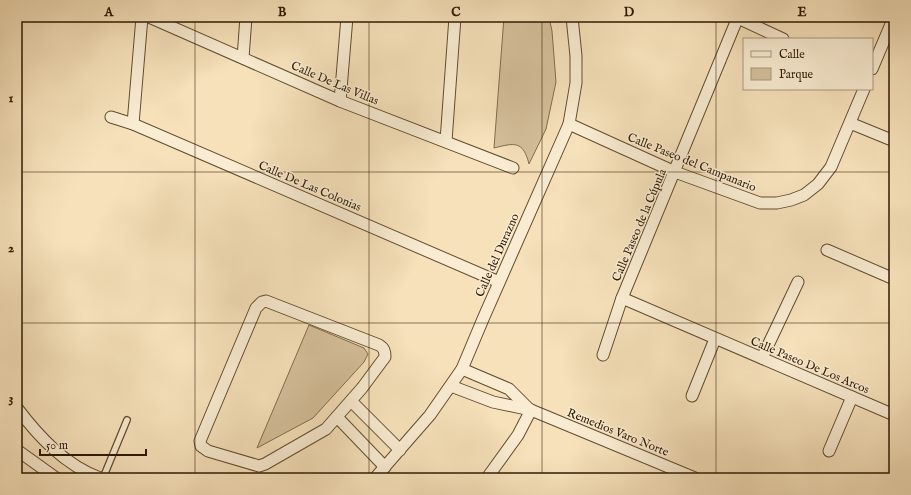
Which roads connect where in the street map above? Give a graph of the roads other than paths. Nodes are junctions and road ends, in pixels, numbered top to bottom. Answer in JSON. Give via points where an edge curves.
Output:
{"nodes":[{"id":1,"x":142,"y":17,"type":"edge"},
{"id":2,"x":149,"y":17,"type":"edge"},
{"id":3,"x":246,"y":17,"type":"edge"},
{"id":4,"x":347,"y":17,"type":"edge"},
{"id":5,"x":455,"y":17,"type":"edge"},
{"id":6,"x":572,"y":17,"type":"edge"},
{"id":7,"x":894,"y":17,"type":"edge"},
{"id":8,"x":738,"y":18,"type":"edge"},
{"id":9,"x":781,"y":38,"type":"edge"},
{"id":10,"x":243,"y":58,"type":"junction"},
{"id":11,"x":873,"y":68,"type":"edge"},
{"id":12,"x":864,"y":90,"type":"edge"},
{"id":13,"x":340,"y":101,"type":"junction"},
{"id":14,"x":111,"y":117,"type":"dead end"},
{"id":15,"x":850,"y":123,"type":"junction"},
{"id":16,"x":133,"y":124,"type":"junction"},
{"id":17,"x":569,"y":124,"type":"junction"},
{"id":18,"x":446,"y":141,"type":"junction"},
{"id":19,"x":894,"y":141,"type":"edge"},
{"id":20,"x":513,"y":168,"type":"dead end"},
{"id":21,"x":675,"y":172,"type":"junction"},
{"id":22,"x":827,"y":250,"type":"dead end"},
{"id":23,"x":894,"y":279,"type":"edge"},
{"id":24,"x":499,"y":282,"type":"junction"},
{"id":25,"x":798,"y":282,"type":"dead end"},
{"id":26,"x":622,"y":298,"type":"junction"},
{"id":27,"x":715,"y":339,"type":"junction"},
{"id":28,"x":603,"y":355,"type":"dead end"},
{"id":29,"x":762,"y":358,"type":"junction"},
{"id":30,"x":462,"y":369,"type":"junction"},
{"id":31,"x":451,"y":386,"type":"junction"},
{"id":32,"x":692,"y":396,"type":"dead end"},
{"id":33,"x":852,"y":397,"type":"junction"},
{"id":34,"x":351,"y":401,"type":"junction"},
{"id":35,"x":17,"y":408,"type":"edge"},
{"id":36,"x":531,"y":410,"type":"junction"},
{"id":37,"x":894,"y":415,"type":"edge"},
{"id":38,"x":337,"y":417,"type":"junction"},
{"id":39,"x":127,"y":420,"type":"dead end"},
{"id":40,"x":17,"y":450,"type":"edge"},
{"id":41,"x":400,"y":450,"type":"junction"},
{"id":42,"x":829,"y":450,"type":"dead end"},
{"id":43,"x":385,"y":467,"type":"junction"},
{"id":44,"x":680,"y":476,"type":"edge"},
{"id":45,"x":56,"y":478,"type":"edge"},
{"id":46,"x":101,"y":478,"type":"edge"},
{"id":47,"x":375,"y":478,"type":"edge"},
{"id":48,"x":487,"y":478,"type":"edge"},
{"id":49,"x":695,"y":478,"type":"edge"}],
"edges":[{"from":1,"to":16,"type":"street"},
{"from":2,"to":10,"type":"street","name":"Calle De Las Villas"},
{"from":3,"to":10,"type":"street"},
{"from":4,"to":13,"type":"street"},
{"from":5,"to":18,"type":"street"},
{"from":6,"to":17,"type":"street","name":"Calle del Durazno","via":[[576,83]]},
{"from":7,"to":11,"type":"street"},
{"from":8,"to":9,"type":"street"},
{"from":8,"to":21,"type":"street","name":"Calle Paseo de la Cúpula"},
{"from":10,"to":13,"type":"street","name":"Calle De Las Villas"},
{"from":12,"to":15,"type":"street","name":"Calle Paseo del Campanario"},
{"from":13,"to":18,"type":"street","name":"Calle De Las Villas"},
{"from":14,"to":16,"type":"street","name":"Calle De Las Colonias"},
{"from":15,"to":19,"type":"street"},
{"from":15,"to":21,"type":"street","name":"Calle Paseo del Campanario","via":[[831,167],[818,184],[804,195],[791,200],[776,204],[760,203]]},
{"from":16,"to":24,"type":"street","name":"Calle De Las Colonias"},
{"from":17,"to":21,"type":"street","name":"Calle Paseo del Campanario"},
{"from":17,"to":24,"type":"street","name":"Calle del Durazno"},
{"from":18,"to":20,"type":"street","name":"Calle De Las Villas"},
{"from":21,"to":26,"type":"street","name":"Calle Paseo de la Cúpula"},
{"from":22,"to":23,"type":"street"},
{"from":24,"to":30,"type":"street","name":"Calle del Durazno"},
{"from":25,"to":29,"type":"street"},
{"from":26,"to":27,"type":"street","name":"Calle Paseo De Los Arcos"},
{"from":26,"to":28,"type":"street","name":"Calle Paseo de la Cúpula"},
{"from":27,"to":29,"type":"street","name":"Calle Paseo De Los Arcos"},
{"from":27,"to":32,"type":"street"},
{"from":29,"to":33,"type":"street","name":"Calle Paseo De Los Arcos"},
{"from":30,"to":31,"type":"street","name":"Calle del Durazno"},
{"from":30,"to":36,"type":"street","name":"Remedios Varo Norte","via":[[509,389]]},
{"from":31,"to":36,"type":"street","name":"Remedios Varo Norte","via":[[493,402]]},
{"from":31,"to":41,"type":"street","name":"Calle del Durazno"},
{"from":33,"to":37,"type":"street","name":"Calle Paseo De Los Arcos"},
{"from":33,"to":42,"type":"street"},
{"from":34,"to":38,"type":"street"},
{"from":34,"to":38,"type":"street","via":[[386,357],[383,348],[270,302],[262,302],[256,308],[200,441],[201,446],[208,451],[256,466],[262,465],[326,429]]},
{"from":34,"to":41,"type":"street"},
{"from":35,"to":46,"type":"street","via":[[52,448],[88,473]]},
{"from":36,"to":44,"type":"street","name":"Remedios Varo Norte"},
{"from":36,"to":48,"type":"street","via":[[518,435]]},
{"from":38,"to":43,"type":"street"},
{"from":39,"to":46,"type":"lane"},
{"from":40,"to":45,"type":"street"},
{"from":41,"to":43,"type":"street","name":"Calle del Durazno"},
{"from":43,"to":47,"type":"street","name":"Calle del Durazno"},
{"from":44,"to":49,"type":"street","name":"Remedios Varo Norte"}]}
